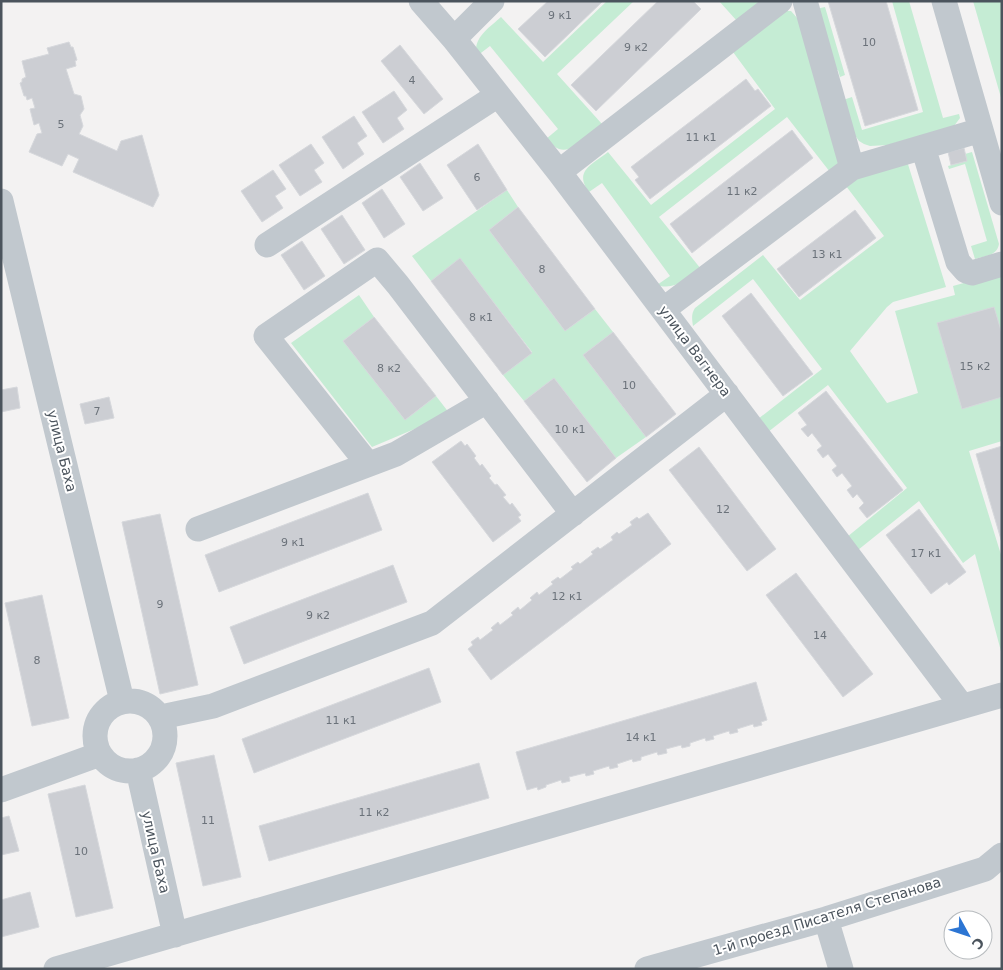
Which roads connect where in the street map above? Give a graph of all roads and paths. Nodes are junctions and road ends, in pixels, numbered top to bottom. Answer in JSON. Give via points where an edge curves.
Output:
{"nodes":[{"id":1,"x":421,"y":1,"type":"edge"},
{"id":2,"x":492,"y":1,"type":"edge"},
{"id":3,"x":780,"y":1,"type":"edge"},
{"id":4,"x":805,"y":1,"type":"edge"},
{"id":5,"x":944,"y":1,"type":"edge"},
{"id":6,"x":454,"y":39,"type":"junction"},
{"id":7,"x":498,"y":95,"type":"junction"},
{"id":8,"x":980,"y":130,"type":"junction"},
{"id":9,"x":923,"y":147,"type":"junction"},
{"id":10,"x":852,"y":168,"type":"junction"},
{"id":11,"x":559,"y":172,"type":"junction"},
{"id":12,"x":1,"y":201,"type":"edge"},
{"id":13,"x":1002,"y":203,"type":"edge"},
{"id":14,"x":267,"y":245,"type":"dead end"},
{"id":15,"x":1002,"y":264,"type":"edge"},
{"id":16,"x":664,"y":309,"type":"junction"},
{"id":17,"x":727,"y":394,"type":"junction"},
{"id":18,"x":487,"y":401,"type":"junction"},
{"id":19,"x":368,"y":464,"type":"junction"},
{"id":20,"x":573,"y":514,"type":"junction"},
{"id":21,"x":198,"y":529,"type":"dead end"},
{"id":22,"x":1002,"y":695,"type":"edge"},
{"id":23,"x":122,"y":701,"type":"junction"},
{"id":24,"x":962,"y":706,"type":"junction"},
{"id":25,"x":161,"y":717,"type":"junction"},
{"id":26,"x":100,"y":754,"type":"junction"},
{"id":27,"x":138,"y":770,"type":"junction"},
{"id":28,"x":1,"y":790,"type":"edge"},
{"id":29,"x":1002,"y":855,"type":"edge"},
{"id":30,"x":826,"y":919,"type":"junction"},
{"id":31,"x":175,"y":935,"type":"junction"},
{"id":32,"x":56,"y":969,"type":"edge"},
{"id":33,"x":648,"y":969,"type":"edge"},
{"id":34,"x":841,"y":969,"type":"edge"}],
"edges":[{"from":1,"to":6,"type":"street","name":"улица Вагнера"},
{"from":2,"to":6,"type":"street"},
{"from":3,"to":11,"type":"street"},
{"from":4,"to":10,"type":"street"},
{"from":5,"to":8,"type":"street"},
{"from":6,"to":7,"type":"street","name":"улица Вагнера"},
{"from":7,"to":11,"type":"street","name":"улица Вагнера"},
{"from":7,"to":14,"type":"street"},
{"from":8,"to":9,"type":"street"},
{"from":8,"to":13,"type":"street"},
{"from":9,"to":10,"type":"street"},
{"from":9,"to":15,"type":"street","via":[[958,262],[966,272],[972,273]]},
{"from":10,"to":16,"type":"street"},
{"from":11,"to":16,"type":"street","name":"улица Вагнера"},
{"from":12,"to":23,"type":"street","name":"улица Баха"},
{"from":16,"to":17,"type":"street","name":"улица Вагнера"},
{"from":17,"to":20,"type":"street"},
{"from":17,"to":24,"type":"street","name":"улица Вагнера"},
{"from":18,"to":19,"type":"street","via":[[396,454]]},
{"from":18,"to":19,"type":"street","via":[[377,260],[266,336]]},
{"from":18,"to":20,"type":"street"},
{"from":19,"to":21,"type":"street"},
{"from":20,"to":25,"type":"street","via":[[432,623],[213,706]]},
{"from":22,"to":24,"type":"street"},
{"from":23,"to":25,"type":"street","via":[[144,703]]},
{"from":23,"to":26,"type":"street","via":[[108,709],[98,722],[95,732]]},
{"from":24,"to":31,"type":"street"},
{"from":25,"to":27,"type":"street","via":[[166,739],[163,750],[157,759]]},
{"from":26,"to":27,"type":"street","via":[[116,768]]},
{"from":26,"to":28,"type":"street"},
{"from":27,"to":31,"type":"street","name":"улица Баха"},
{"from":29,"to":30,"type":"street","name":"1-й проезд Писателя Степанова","via":[[985,869]]},
{"from":30,"to":33,"type":"street","name":"1-й проезд Писателя Степанова"},
{"from":30,"to":34,"type":"street"},
{"from":31,"to":32,"type":"street"}]}
